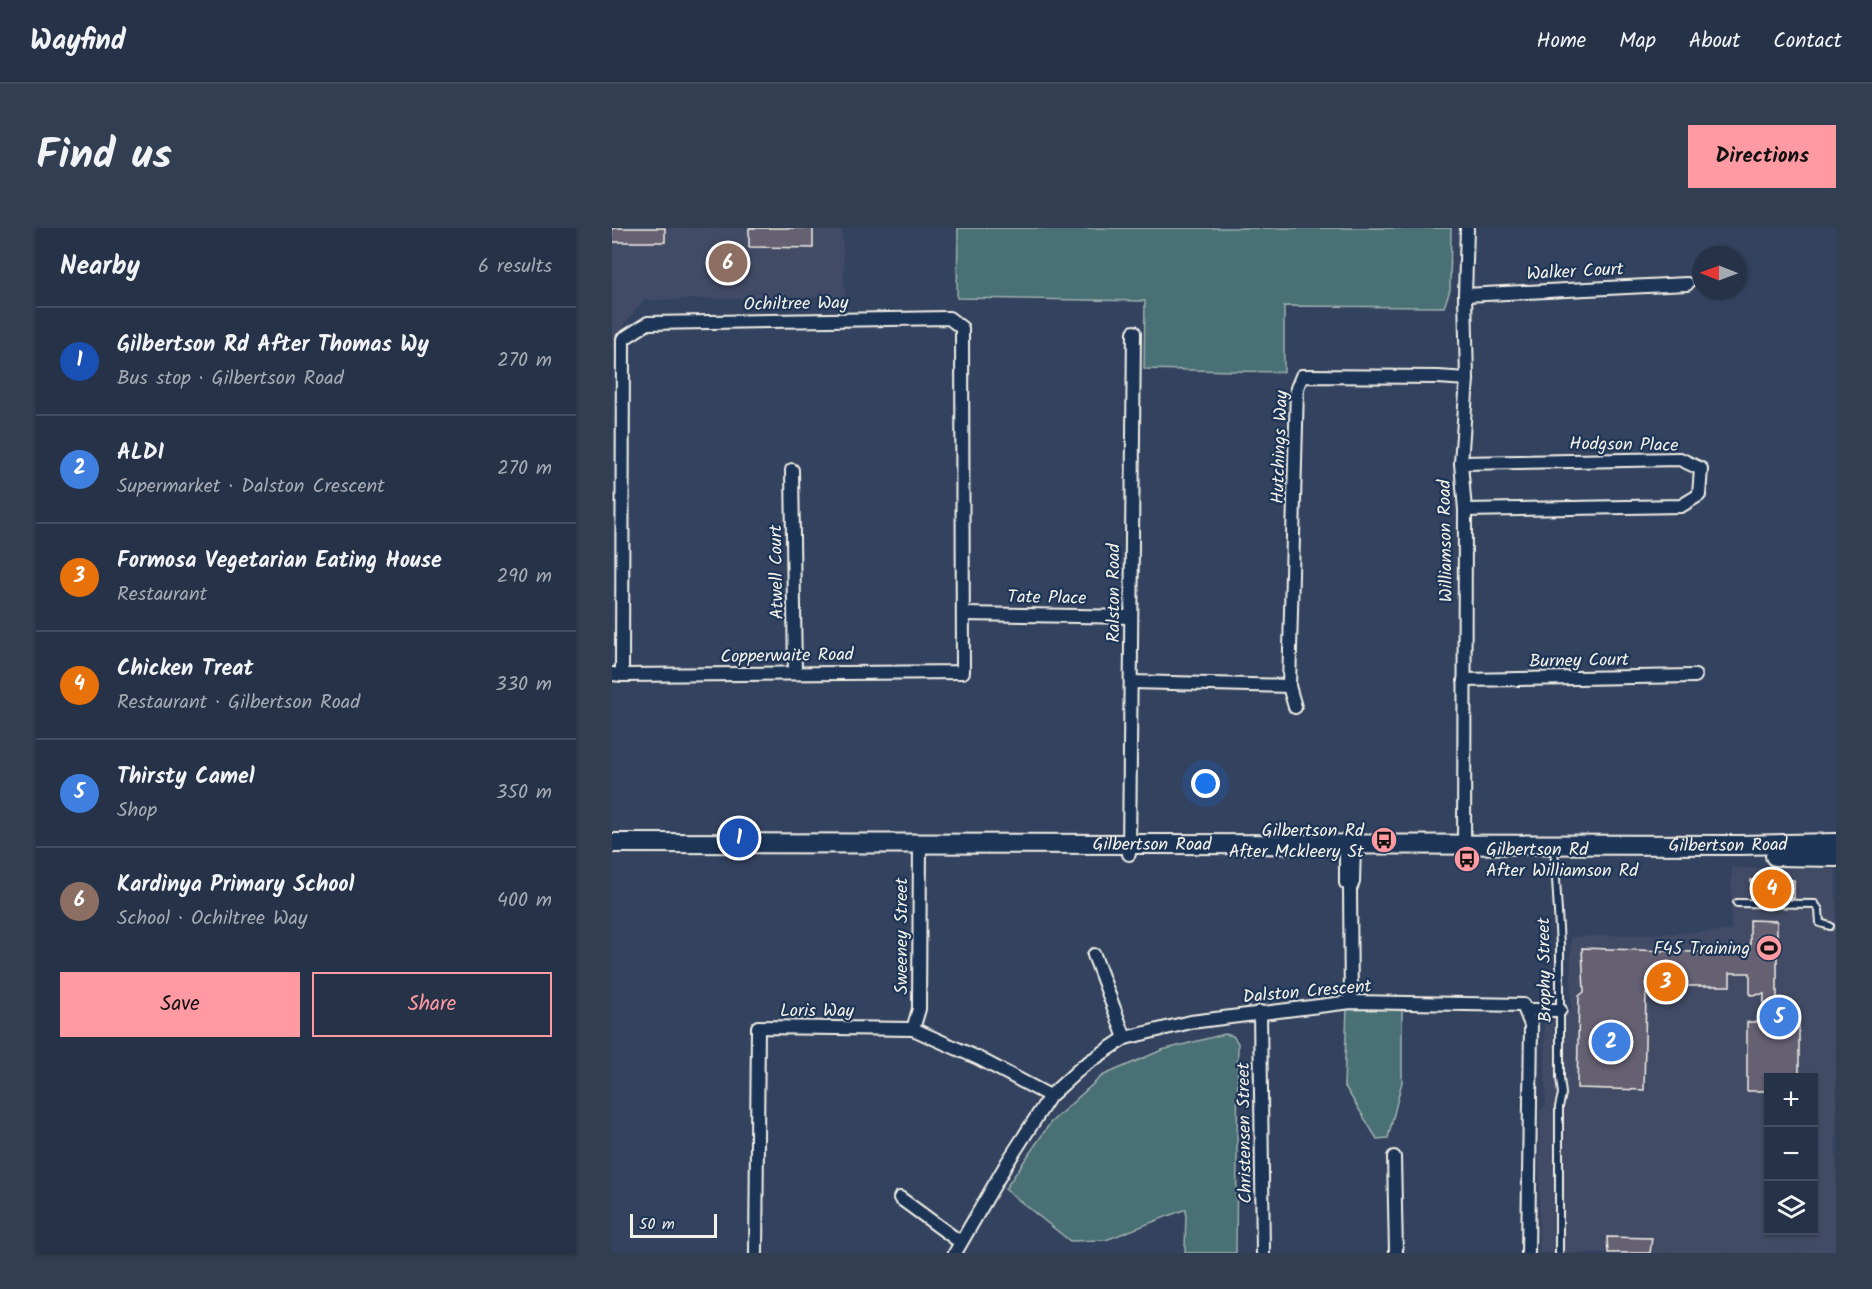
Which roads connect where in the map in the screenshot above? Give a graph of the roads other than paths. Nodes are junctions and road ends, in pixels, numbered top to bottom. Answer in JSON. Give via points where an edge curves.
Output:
{"nodes":[{"id":1,"x":1467,"y":228,"type":"edge"},
{"id":2,"x":1687,"y":284,"type":"dead end"},
{"id":3,"x":1465,"y":295,"type":"junction"},
{"id":4,"x":1134,"y":332,"type":"dead end"},
{"id":5,"x":1467,"y":379,"type":"junction"},
{"id":6,"x":1461,"y":463,"type":"junction"},
{"id":7,"x":792,"y":470,"type":"dead end"},
{"id":8,"x":1465,"y":510,"type":"junction"},
{"id":9,"x":963,"y":614,"type":"junction"},
{"id":10,"x":1131,"y":617,"type":"junction"},
{"id":11,"x":963,"y":672,"type":"joint"},
{"id":12,"x":795,"y":673,"type":"junction"},
{"id":13,"x":617,"y":675,"type":"edge"},
{"id":14,"x":1695,"y":676,"type":"dead end"},
{"id":15,"x":1464,"y":680,"type":"junction"},
{"id":16,"x":1132,"y":681,"type":"junction"},
{"id":17,"x":1289,"y":686,"type":"junction"},
{"id":18,"x":1295,"y":707,"type":"dead end"},
{"id":19,"x":612,"y":843,"type":"edge"},
{"id":20,"x":1836,"y":843,"type":"edge"},
{"id":21,"x":920,"y":848,"type":"junction"},
{"id":22,"x":1129,"y":849,"type":"junction"},
{"id":23,"x":1350,"y":849,"type":"junction"},
{"id":24,"x":1464,"y":850,"type":"junction"},
{"id":25,"x":1554,"y":850,"type":"junction"},
{"id":26,"x":612,"y":852,"type":"edge"},
{"id":27,"x":1836,"y":857,"type":"edge"},
{"id":28,"x":1737,"y":903,"type":"dead end"},
{"id":29,"x":1830,"y":926,"type":"dead end"},
{"id":30,"x":1094,"y":955,"type":"dead end"},
{"id":31,"x":1351,"y":1002,"type":"junction"},
{"id":32,"x":1525,"y":1010,"type":"junction"},
{"id":33,"x":1560,"y":1010,"type":"junction"},
{"id":34,"x":1260,"y":1012,"type":"junction"},
{"id":35,"x":913,"y":1029,"type":"junction"},
{"id":36,"x":1125,"y":1038,"type":"junction"},
{"id":37,"x":1050,"y":1096,"type":"junction"},
{"id":38,"x":1394,"y":1157,"type":"dead end"},
{"id":39,"x":900,"y":1198,"type":"dead end"},
{"id":40,"x":958,"y":1247,"type":"edge"},
{"id":41,"x":756,"y":1253,"type":"edge"},
{"id":42,"x":1263,"y":1253,"type":"edge"},
{"id":43,"x":1396,"y":1253,"type":"edge"},
{"id":44,"x":1528,"y":1253,"type":"edge"},
{"id":45,"x":1559,"y":1253,"type":"edge"}],
"edges":[{"from":1,"to":3,"type":"street","name":"Williamson Road"},
{"from":2,"to":3,"type":"street","name":"Walker Court"},
{"from":3,"to":5,"type":"street","name":"Williamson Road"},
{"from":4,"to":10,"type":"street","name":"Ralston Road"},
{"from":5,"to":6,"type":"street","name":"Williamson Road"},
{"from":5,"to":17,"type":"street","name":"Hutchings Way","via":[[1302,376],[1297,388]]},
{"from":6,"to":8,"type":"street","name":"Williamson Road"},
{"from":6,"to":8,"type":"street","name":"Hodgson Place","via":[[1680,459],[1701,469],[1699,495],[1681,506]]},
{"from":7,"to":12,"type":"street","name":"Atwell Court"},
{"from":8,"to":15,"type":"street","name":"Williamson Road"},
{"from":9,"to":10,"type":"street","name":"Tate Place"},
{"from":9,"to":11,"type":"street","name":"Ochiltree Way"},
{"from":9,"to":13,"type":"street","name":"Ochiltree Way","via":[[962,328],[949,318],[648,323],[623,339]]},
{"from":10,"to":16,"type":"street","name":"Ralston Road"},
{"from":11,"to":12,"type":"street","name":"Copperwaite Road"},
{"from":12,"to":13,"type":"street","name":"Copperwaite Road"},
{"from":14,"to":15,"type":"street","name":"Burney Court"},
{"from":15,"to":24,"type":"street","name":"Williamson Road"},
{"from":16,"to":17,"type":"street"},
{"from":16,"to":22,"type":"street","name":"Ralston Road"},
{"from":17,"to":18,"type":"street","name":"Hutchings Way"},
{"from":19,"to":21,"type":"street","name":"Gilbertson Road"},
{"from":20,"to":25,"type":"street","name":"Gilbertson Road"},
{"from":21,"to":22,"type":"street","name":"Gilbertson Road"},
{"from":21,"to":26,"type":"street","name":"Gilbertson Road"},
{"from":21,"to":35,"type":"street","name":"Sweeney Street","via":[[919,1009]]},
{"from":22,"to":23,"type":"street","name":"Gilbertson Road"},
{"from":23,"to":24,"type":"street","name":"Gilbertson Road"},
{"from":23,"to":31,"type":"street"},
{"from":24,"to":25,"type":"street","name":"Gilbertson Road"},
{"from":25,"to":27,"type":"street","name":"Gilbertson Road"},
{"from":25,"to":33,"type":"lane","name":"Brophy Street"},
{"from":28,"to":29,"type":"lane","via":[[1815,904],[1820,923]]},
{"from":30,"to":36,"type":"street"},
{"from":31,"to":32,"type":"street","name":"Dalston Crescent","via":[[1523,1005]]},
{"from":31,"to":34,"type":"street","name":"Dalston Crescent"},
{"from":32,"to":33,"type":"street"},
{"from":32,"to":44,"type":"street","via":[[1531,1025]]},
{"from":33,"to":45,"type":"lane","name":"Brophy Street"},
{"from":34,"to":36,"type":"street","name":"Dalston Crescent","via":[[1191,1022]]},
{"from":34,"to":42,"type":"street","name":"Christensen Street"},
{"from":35,"to":37,"type":"street","name":"Loris Way"},
{"from":35,"to":41,"type":"street","name":"Loris Way","via":[[758,1027]]},
{"from":36,"to":37,"type":"street","name":"Dalston Crescent","via":[[1083,1066]]},
{"from":37,"to":40,"type":"street","name":"Dalston Crescent"},
{"from":38,"to":43,"type":"street"},
{"from":39,"to":40,"type":"street"}]}
